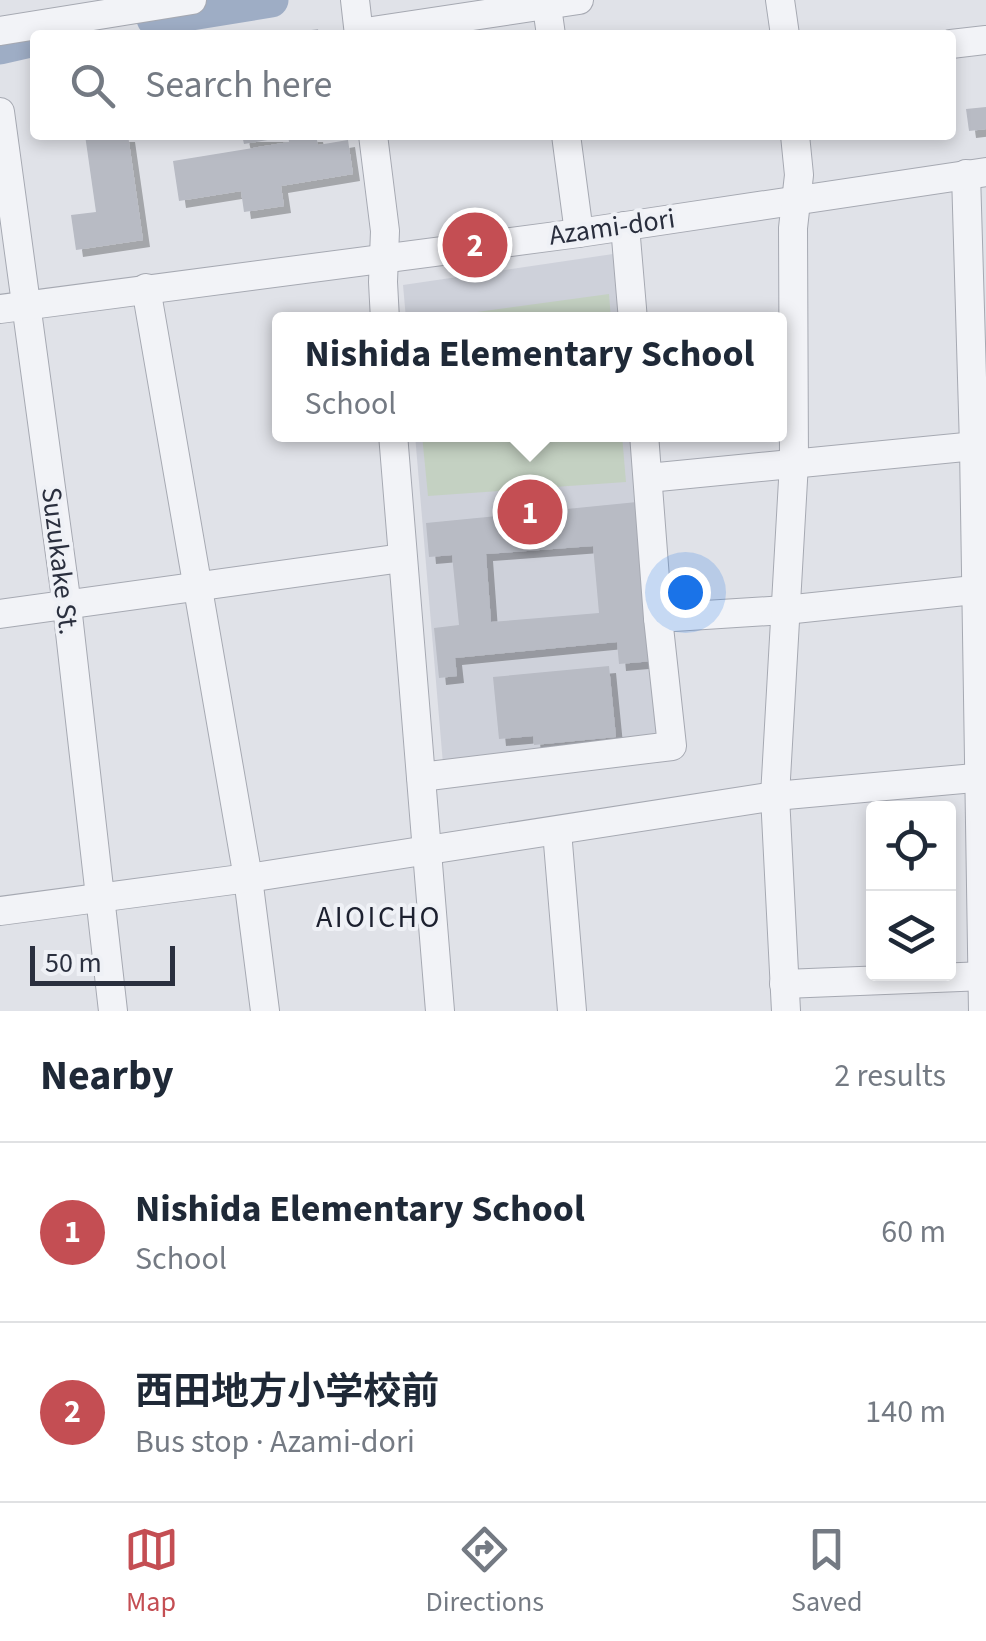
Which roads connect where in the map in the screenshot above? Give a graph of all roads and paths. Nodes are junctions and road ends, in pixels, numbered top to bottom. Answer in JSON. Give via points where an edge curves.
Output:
{"nodes":[{"id":1,"x":192,"y":0,"type":"edge"},
{"id":2,"x":355,"y":0,"type":"edge"},
{"id":3,"x":579,"y":0,"type":"edge"},
{"id":4,"x":780,"y":0,"type":"edge"},
{"id":5,"x":546,"y":2,"type":"edge"},
{"id":6,"x":359,"y":30,"type":"edge"},
{"id":7,"x":382,"y":30,"type":"edge"},
{"id":8,"x":550,"y":30,"type":"edge"},
{"id":9,"x":784,"y":30,"type":"edge"},
{"id":10,"x":0,"y":32,"type":"edge"},
{"id":11,"x":986,"y":40,"type":"edge"},
{"id":12,"x":956,"y":43,"type":"edge"},
{"id":13,"x":0,"y":112,"type":"edge"},
{"id":14,"x":373,"y":140,"type":"edge"},
{"id":15,"x":567,"y":140,"type":"edge"},
{"id":16,"x":796,"y":140,"type":"edge"},
{"id":17,"x":976,"y":173,"type":"edge"},
{"id":18,"x":795,"y":200,"type":"junction"},
{"id":19,"x":624,"y":226,"type":"junction"},
{"id":20,"x":579,"y":233,"type":"junction"},
{"id":21,"x":384,"y":257,"type":"junction"},
{"id":22,"x":146,"y":288,"type":"junction"},
{"id":23,"x":13,"y":307,"type":"edge"},
{"id":24,"x":385,"y":312,"type":"edge"},
{"id":25,"x":633,"y":312,"type":"edge"},
{"id":26,"x":395,"y":442,"type":"edge"},
{"id":27,"x":645,"y":442,"type":"edge"},
{"id":28,"x":980,"y":446,"type":"edge"},
{"id":29,"x":794,"y":463,"type":"junction"},
{"id":30,"x":648,"y":478,"type":"junction"},
{"id":31,"x":402,"y":558,"type":"junction"},
{"id":32,"x":197,"y":588,"type":"junction"},
{"id":33,"x":974,"y":590,"type":"junction"},
{"id":34,"x":67,"y":606,"type":"junction"},
{"id":35,"x":785,"y":610,"type":"junction"},
{"id":36,"x":0,"y":614,"type":"edge"},
{"id":37,"x":658,"y":618,"type":"junction"},
{"id":38,"x":421,"y":777,"type":"junction"},
{"id":39,"x":982,"y":777,"type":"edge"},
{"id":40,"x":775,"y":796,"type":"junction"},
{"id":41,"x":558,"y":831,"type":"junction"},
{"id":42,"x":427,"y":850,"type":"junction"},
{"id":43,"x":248,"y":878,"type":"junction"},
{"id":44,"x":100,"y":900,"type":"junction"},
{"id":45,"x":0,"y":912,"type":"edge"},
{"id":46,"x":984,"y":976,"type":"edge"},
{"id":47,"x":785,"y":997,"type":"edge"},
{"id":48,"x":112,"y":1011,"type":"edge"},
{"id":49,"x":265,"y":1011,"type":"edge"},
{"id":50,"x":440,"y":1011,"type":"edge"},
{"id":51,"x":572,"y":1011,"type":"edge"},
{"id":52,"x":982,"y":1011,"type":"edge"}],
"edges":[{"from":1,"to":10,"type":"street"},
{"from":2,"to":6,"type":"street"},
{"from":3,"to":5,"type":"street"},
{"from":4,"to":9,"type":"street"},
{"from":5,"to":7,"type":"street"},
{"from":5,"to":8,"type":"street"},
{"from":11,"to":12,"type":"street"},
{"from":13,"to":23,"type":"street","name":"Suzukake St."},
{"from":14,"to":21,"type":"street"},
{"from":15,"to":20,"type":"street"},
{"from":16,"to":18,"type":"street"},
{"from":17,"to":18,"type":"street","name":"Azami-dori"},
{"from":17,"to":28,"type":"street"},
{"from":18,"to":19,"type":"street","name":"Azami-dori"},
{"from":18,"to":29,"type":"street"},
{"from":19,"to":20,"type":"street","name":"Azami-dori"},
{"from":19,"to":25,"type":"street"},
{"from":20,"to":21,"type":"street","name":"Azami-dori"},
{"from":21,"to":22,"type":"street","name":"Azami-dori"},
{"from":21,"to":24,"type":"street"},
{"from":22,"to":23,"type":"street","name":"Azami-dori"},
{"from":22,"to":32,"type":"street"},
{"from":23,"to":34,"type":"street","name":"Suzukake St."},
{"from":26,"to":31,"type":"street"},
{"from":27,"to":30,"type":"street"},
{"from":28,"to":29,"type":"street"},
{"from":28,"to":33,"type":"street"},
{"from":29,"to":30,"type":"street"},
{"from":29,"to":35,"type":"street"},
{"from":30,"to":37,"type":"street"},
{"from":31,"to":32,"type":"street"},
{"from":31,"to":38,"type":"street"},
{"from":32,"to":34,"type":"street"},
{"from":32,"to":43,"type":"street"},
{"from":33,"to":35,"type":"street"},
{"from":33,"to":39,"type":"street"},
{"from":34,"to":36,"type":"street"},
{"from":34,"to":44,"type":"street","name":"Suzukake St."},
{"from":35,"to":37,"type":"street"},
{"from":35,"to":40,"type":"street"},
{"from":37,"to":38,"type":"street","via":[[672,746]]},
{"from":38,"to":42,"type":"street"},
{"from":39,"to":40,"type":"street"},
{"from":39,"to":46,"type":"street"},
{"from":40,"to":41,"type":"street"},
{"from":40,"to":47,"type":"street"},
{"from":41,"to":42,"type":"street"},
{"from":41,"to":51,"type":"street"},
{"from":42,"to":43,"type":"street"},
{"from":42,"to":50,"type":"street"},
{"from":43,"to":44,"type":"street"},
{"from":43,"to":49,"type":"street"},
{"from":44,"to":45,"type":"street"},
{"from":44,"to":48,"type":"street","name":"Suzukake St."},
{"from":46,"to":47,"type":"street"},
{"from":46,"to":52,"type":"street"}]}
